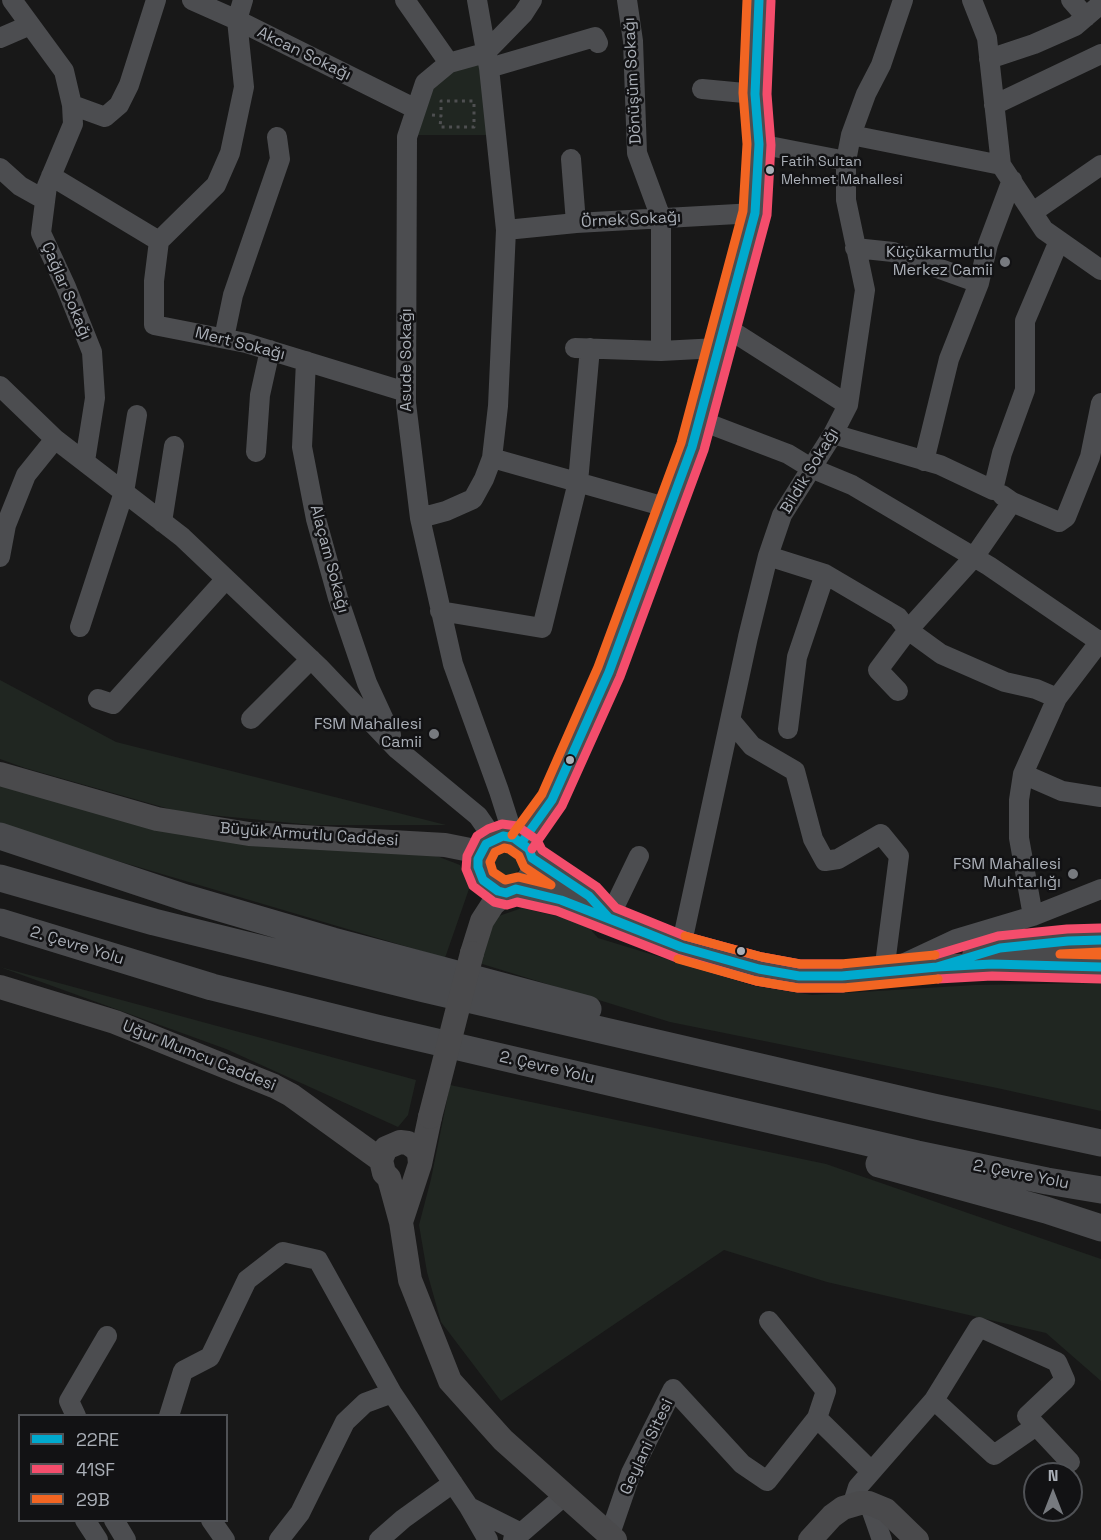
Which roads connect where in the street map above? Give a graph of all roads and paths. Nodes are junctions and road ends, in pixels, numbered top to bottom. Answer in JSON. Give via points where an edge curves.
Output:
{"nodes":[{"id":1,"x":12,"y":0,"type":"edge"},
{"id":2,"x":156,"y":0,"type":"edge"},
{"id":3,"x":192,"y":0,"type":"edge"},
{"id":4,"x":243,"y":0,"type":"edge"},
{"id":5,"x":405,"y":0,"type":"edge"},
{"id":6,"x":477,"y":0,"type":"edge"},
{"id":7,"x":532,"y":0,"type":"edge"},
{"id":8,"x":627,"y":0,"type":"edge"},
{"id":9,"x":759,"y":0,"type":"edge"},
{"id":10,"x":903,"y":0,"type":"edge"},
{"id":11,"x":972,"y":0,"type":"edge"},
{"id":12,"x":1071,"y":0,"type":"edge"},
{"id":13,"x":1101,"y":4,"type":"edge"},
{"id":14,"x":1086,"y":17,"type":"junction"},
{"id":15,"x":237,"y":20,"type":"junction"},
{"id":16,"x":30,"y":25,"type":"junction"},
{"id":17,"x":0,"y":38,"type":"edge"},
{"id":18,"x":598,"y":43,"type":"dead end"},
{"id":19,"x":1101,"y":54,"type":"edge"},
{"id":20,"x":989,"y":59,"type":"junction"},
{"id":21,"x":487,"y":61,"type":"junction"},
{"id":22,"x":449,"y":63,"type":"junction"},
{"id":23,"x":702,"y":89,"type":"dead end"},
{"id":24,"x":755,"y":94,"type":"junction"},
{"id":25,"x":72,"y":105,"type":"junction"},
{"id":26,"x":994,"y":105,"type":"junction"},
{"id":27,"x":415,"y":111,"type":"junction"},
{"id":28,"x":441,"y":116,"type":"junction"},
{"id":29,"x":850,"y":135,"type":"junction"},
{"id":30,"x":277,"y":137,"type":"dead end"},
{"id":31,"x":759,"y":144,"type":"junction"},
{"id":32,"x":571,"y":159,"type":"dead end"},
{"id":33,"x":846,"y":161,"type":"junction"},
{"id":34,"x":1101,"y":165,"type":"edge"},
{"id":35,"x":0,"y":168,"type":"edge"},
{"id":36,"x":1007,"y":172,"type":"junction"},
{"id":37,"x":51,"y":176,"type":"junction"},
{"id":38,"x":45,"y":200,"type":"junction"},
{"id":39,"x":1033,"y":212,"type":"junction"},
{"id":40,"x":755,"y":213,"type":"junction"},
{"id":41,"x":661,"y":218,"type":"junction"},
{"id":42,"x":576,"y":223,"type":"junction"},
{"id":43,"x":506,"y":230,"type":"junction"},
{"id":44,"x":159,"y":241,"type":"junction"},
{"id":45,"x":1059,"y":241,"type":"junction"},
{"id":46,"x":855,"y":248,"type":"junction"},
{"id":47,"x":1101,"y":270,"type":"edge"},
{"id":48,"x":979,"y":283,"type":"junction"},
{"id":49,"x":724,"y":326,"type":"junction"},
{"id":50,"x":224,"y":338,"type":"junction"},
{"id":51,"x":718,"y":348,"type":"junction"},
{"id":52,"x":270,"y":350,"type":"junction"},
{"id":53,"x":661,"y":351,"type":"junction"},
{"id":54,"x":306,"y":361,"type":"junction"},
{"id":55,"x":0,"y":386,"type":"edge"},
{"id":56,"x":406,"y":392,"type":"junction"},
{"id":57,"x":1101,"y":403,"type":"edge"},
{"id":58,"x":848,"y":405,"type":"junction"},
{"id":59,"x":137,"y":415,"type":"dead end"},
{"id":60,"x":699,"y":420,"type":"junction"},
{"id":61,"x":834,"y":434,"type":"junction"},
{"id":62,"x":55,"y":439,"type":"junction"},
{"id":63,"x":174,"y":446,"type":"dead end"},
{"id":64,"x":256,"y":452,"type":"dead end"},
{"id":65,"x":492,"y":458,"type":"junction"},
{"id":66,"x":85,"y":461,"type":"junction"},
{"id":67,"x":924,"y":461,"type":"junction"},
{"id":68,"x":811,"y":468,"type":"junction"},
{"id":69,"x":578,"y":482,"type":"junction"},
{"id":70,"x":993,"y":489,"type":"junction"},
{"id":71,"x":124,"y":492,"type":"junction"},
{"id":72,"x":1012,"y":502,"type":"junction"},
{"id":73,"x":669,"y":508,"type":"junction"},
{"id":74,"x":420,"y":518,"type":"junction"},
{"id":75,"x":162,"y":522,"type":"junction"},
{"id":76,"x":768,"y":556,"type":"junction"},
{"id":77,"x":0,"y":557,"type":"edge"},
{"id":78,"x":974,"y":557,"type":"junction"},
{"id":79,"x":825,"y":574,"type":"junction"},
{"id":80,"x":226,"y":579,"type":"junction"},
{"id":81,"x":440,"y":611,"type":"junction"},
{"id":82,"x":81,"y":627,"type":"dead end"},
{"id":83,"x":908,"y":630,"type":"junction"},
{"id":84,"x":1100,"y":641,"type":"edge"},
{"id":85,"x":311,"y":659,"type":"junction"},
{"id":86,"x":898,"y":691,"type":"dead end"},
{"id":87,"x":1057,"y":698,"type":"junction"},
{"id":88,"x":98,"y":699,"type":"dead end"},
{"id":89,"x":251,"y":719,"type":"dead end"},
{"id":90,"x":731,"y":721,"type":"junction"},
{"id":91,"x":788,"y":729,"type":"dead end"},
{"id":92,"x":397,"y":748,"type":"junction"},
{"id":93,"x":0,"y":774,"type":"edge"},
{"id":94,"x":1023,"y":774,"type":"junction"},
{"id":95,"x":1101,"y":797,"type":"edge"},
{"id":96,"x":0,"y":836,"type":"edge"},
{"id":97,"x":508,"y":846,"type":"junction"},
{"id":98,"x":639,"y":856,"type":"dead end"},
{"id":99,"x":0,"y":878,"type":"edge"},
{"id":100,"x":483,"y":880,"type":"junction"},
{"id":101,"x":1101,"y":889,"type":"edge"},
{"id":102,"x":511,"y":891,"type":"junction"},
{"id":103,"x":1033,"y":916,"type":"junction"},
{"id":104,"x":609,"y":918,"type":"junction"},
{"id":105,"x":0,"y":922,"type":"edge"},
{"id":106,"x":0,"y":934,"type":"edge"},
{"id":107,"x":1101,"y":940,"type":"edge"},
{"id":108,"x":681,"y":947,"type":"junction"},
{"id":109,"x":465,"y":950,"type":"junction"},
{"id":110,"x":113,"y":957,"type":"junction"},
{"id":111,"x":937,"y":967,"type":"junction"},
{"id":112,"x":1101,"y":967,"type":"edge"},
{"id":113,"x":884,"y":972,"type":"junction"},
{"id":114,"x":0,"y":987,"type":"edge"},
{"id":115,"x":376,"y":1028,"type":"junction"},
{"id":116,"x":933,"y":1107,"type":"junction"},
{"id":117,"x":423,"y":1114,"type":"junction"},
{"id":118,"x":1101,"y":1143,"type":"edge"},
{"id":119,"x":391,"y":1156,"type":"junction"},
{"id":120,"x":419,"y":1169,"type":"junction"},
{"id":121,"x":1101,"y":1190,"type":"edge"},
{"id":122,"x":401,"y":1222,"type":"junction"},
{"id":123,"x":1101,"y":1228,"type":"edge"},
{"id":124,"x":769,"y":1321,"type":"dead end"},
{"id":125,"x":107,"y":1336,"type":"dead end"},
{"id":126,"x":392,"y":1393,"type":"junction"},
{"id":127,"x":934,"y":1400,"type":"junction"},
{"id":128,"x":75,"y":1414,"type":"edge"},
{"id":129,"x":170,"y":1414,"type":"edge"},
{"id":130,"x":817,"y":1418,"type":"junction"},
{"id":131,"x":1036,"y":1426,"type":"junction"},
{"id":132,"x":1070,"y":1462,"type":"dead end"},
{"id":133,"x":871,"y":1471,"type":"junction"},
{"id":134,"x":453,"y":1483,"type":"junction"},
{"id":135,"x":564,"y":1496,"type":"junction"},
{"id":136,"x":861,"y":1503,"type":"junction"},
{"id":137,"x":469,"y":1507,"type":"junction"},
{"id":138,"x":86,"y":1522,"type":"edge"},
{"id":139,"x":115,"y":1522,"type":"edge"},
{"id":140,"x":212,"y":1522,"type":"edge"},
{"id":141,"x":517,"y":1536,"type":"edge"},
{"id":142,"x":611,"y":1538,"type":"edge"},
{"id":143,"x":98,"y":1540,"type":"edge"},
{"id":144,"x":126,"y":1540,"type":"edge"},
{"id":145,"x":225,"y":1540,"type":"edge"},
{"id":146,"x":279,"y":1540,"type":"edge"},
{"id":147,"x":379,"y":1540,"type":"edge"},
{"id":148,"x":488,"y":1540,"type":"edge"},
{"id":149,"x":810,"y":1540,"type":"edge"},
{"id":150,"x":882,"y":1540,"type":"edge"},
{"id":151,"x":917,"y":1540,"type":"edge"}],
"edges":[{"from":1,"to":16,"type":"street","name":"Çağlar Sokağı"},
{"from":2,"to":25,"type":"street","via":[[119,105],[105,117]]},
{"from":3,"to":15,"type":"street","name":"Akcan Sokağı"},
{"from":4,"to":15,"type":"street"},
{"from":5,"to":22,"type":"street"},
{"from":6,"to":21,"type":"street"},
{"from":7,"to":21,"type":"street"},
{"from":8,"to":41,"type":"street","name":"Dönüşüm Sokağı","via":[[633,41],[637,153]]},
{"from":9,"to":24,"type":"street"},
{"from":10,"to":29,"type":"street","name":"Bildik Sokağı","via":[[881,65]]},
{"from":11,"to":20,"type":"street","via":[[987,39]]},
{"from":12,"to":14,"type":"street"},
{"from":13,"to":14,"type":"street"},
{"from":14,"to":20,"type":"street","via":[[1034,44]]},
{"from":15,"to":27,"type":"street","name":"Akcan Sokağı"},
{"from":15,"to":44,"type":"street","via":[[244,87],[230,153],[216,185]]},
{"from":16,"to":17,"type":"street"},
{"from":16,"to":25,"type":"street","name":"Çağlar Sokağı","via":[[64,71]]},
{"from":18,"to":21,"type":"street","name":"Asude Sokağı","via":[[595,37]]},
{"from":19,"to":26,"type":"street"},
{"from":20,"to":26,"type":"street"},
{"from":21,"to":22,"type":"street","name":"Asude Sokağı"},
{"from":21,"to":43,"type":"street"},
{"from":22,"to":27,"type":"street","name":"Asude Sokağı","via":[[425,83]]},
{"from":23,"to":24,"type":"street"},
{"from":24,"to":31,"type":"street"},
{"from":25,"to":37,"type":"street","name":"Çağlar Sokağı","via":[[73,124]]},
{"from":26,"to":36,"type":"street"},
{"from":27,"to":28,"type":"path"},
{"from":27,"to":56,"type":"street","name":"Asude Sokağı","via":[[407,137]]},
{"from":28,"to":28,"type":"path","via":[[441,101],[474,101],[474,127],[440,127]]},
{"from":29,"to":33,"type":"street","name":"Bildik Sokağı"},
{"from":29,"to":36,"type":"street"},
{"from":30,"to":50,"type":"street","via":[[280,159],[233,295]]},
{"from":31,"to":33,"type":"street"},
{"from":31,"to":40,"type":"street"},
{"from":32,"to":42,"type":"street"},
{"from":33,"to":46,"type":"street","name":"Bildik Sokağı","via":[[846,200]]},
{"from":34,"to":39,"type":"street"},
{"from":35,"to":38,"type":"street","via":[[20,186]]},
{"from":36,"to":39,"type":"street"},
{"from":36,"to":48,"type":"street"},
{"from":37,"to":38,"type":"street","name":"Çağlar Sokağı"},
{"from":37,"to":44,"type":"street"},
{"from":38,"to":66,"type":"street","name":"Çağlar Sokağı","via":[[41,233],[92,352],[95,398]]},
{"from":39,"to":45,"type":"street","via":[[1044,230]]},
{"from":40,"to":41,"type":"street","name":"Örnek Sokağı"},
{"from":40,"to":49,"type":"street"},
{"from":41,"to":42,"type":"street","name":"Örnek Sokağı"},
{"from":41,"to":53,"type":"street","name":"Dönüşüm Sokağı"},
{"from":42,"to":43,"type":"street","name":"Örnek Sokağı"},
{"from":43,"to":65,"type":"street"},
{"from":44,"to":50,"type":"street","name":"Mert Sokağı","via":[[154,325]]},
{"from":45,"to":47,"type":"street"},
{"from":45,"to":70,"type":"street","via":[[1025,321],[1025,390]]},
{"from":46,"to":48,"type":"street","via":[[893,252]]},
{"from":46,"to":58,"type":"street","name":"Bildik Sokağı","via":[[865,290]]},
{"from":48,"to":67,"type":"street","via":[[949,359]]},
{"from":49,"to":51,"type":"street"},
{"from":49,"to":58,"type":"street"},
{"from":50,"to":52,"type":"street","name":"Mert Sokağı"},
{"from":51,"to":53,"type":"street"},
{"from":51,"to":60,"type":"street"},
{"from":52,"to":54,"type":"street","name":"Mert Sokağı"},
{"from":52,"to":64,"type":"street","via":[[260,395]]},
{"from":53,"to":69,"type":"street","via":[[583,348]]},
{"from":54,"to":56,"type":"street","name":"Mert Sokağı"},
{"from":54,"to":92,"type":"street","name":"Alaçam Sokağı","via":[[302,447],[316,519],[368,683]]},
{"from":55,"to":62,"type":"street"},
{"from":56,"to":74,"type":"street","name":"Asude Sokağı"},
{"from":57,"to":72,"type":"street","via":[[1090,457],[1066,517],[1059,522]]},
{"from":58,"to":61,"type":"street","name":"Bildik Sokağı"},
{"from":59,"to":71,"type":"street"},
{"from":60,"to":68,"type":"street","via":[[789,454]]},
{"from":60,"to":73,"type":"street"},
{"from":61,"to":67,"type":"street"},
{"from":61,"to":68,"type":"street","name":"Bildik Sokağı"},
{"from":62,"to":66,"type":"street"},
{"from":62,"to":77,"type":"street","via":[[26,475],[6,525]]},
{"from":63,"to":75,"type":"street"},
{"from":65,"to":69,"type":"street"},
{"from":65,"to":74,"type":"street","via":[[473,499]]},
{"from":66,"to":71,"type":"street"},
{"from":67,"to":70,"type":"street"},
{"from":68,"to":76,"type":"street","name":"Bildik Sokağı","via":[[782,515]]},
{"from":68,"to":78,"type":"street","via":[[852,485]]},
{"from":69,"to":73,"type":"street"},
{"from":69,"to":81,"type":"street","via":[[542,628]]},
{"from":70,"to":72,"type":"street"},
{"from":71,"to":75,"type":"street"},
{"from":71,"to":82,"type":"street"},
{"from":72,"to":78,"type":"street"},
{"from":73,"to":97,"type":"street","via":[[609,672],[552,800]]},
{"from":74,"to":81,"type":"street","name":"Asude Sokağı"},
{"from":75,"to":80,"type":"street"},
{"from":76,"to":79,"type":"street"},
{"from":76,"to":90,"type":"street","name":"Bildik Sokağı"},
{"from":78,"to":83,"type":"street"},
{"from":78,"to":84,"type":"street"},
{"from":79,"to":83,"type":"street","via":[[898,617]]},
{"from":79,"to":91,"type":"street","via":[[797,657]]},
{"from":80,"to":85,"type":"street"},
{"from":80,"to":88,"type":"street","via":[[112,704]]},
{"from":81,"to":97,"type":"street","name":"Asude Sokağı","via":[[453,664],[499,791]]},
{"from":83,"to":86,"type":"street","via":[[878,670]]},
{"from":83,"to":87,"type":"street","via":[[941,654],[1005,682]]},
{"from":84,"to":87,"type":"street"},
{"from":85,"to":89,"type":"street"},
{"from":85,"to":92,"type":"street"},
{"from":87,"to":94,"type":"street"},
{"from":90,"to":108,"type":"street","name":"Bildik Sokağı"},
{"from":90,"to":113,"type":"street","via":[[752,746],[795,771],[813,839],[825,861],[838,859],[881,834],[899,856]]},
{"from":92,"to":97,"type":"street"},
{"from":93,"to":97,"type":"main road","name":"Büyük Armutlu Caddesi","via":[[157,819],[249,834]]},
{"from":94,"to":95,"type":"street","via":[[1062,791]]},
{"from":94,"to":103,"type":"street","via":[[1019,838]]},
{"from":96,"to":116,"type":"highway","via":[[186,898],[333,941],[525,991]]},
{"from":97,"to":100,"type":"main road","via":[[478,867]]},
{"from":97,"to":102,"type":"main road","via":[[533,868],[530,877]]},
{"from":97,"to":104,"type":"main road","via":[[589,896]]},
{"from":98,"to":104,"type":"street"},
{"from":99,"to":116,"type":"highway","via":[[290,956]]},
{"from":100,"to":102,"type":"main road","via":[[498,891]]},
{"from":100,"to":109,"type":"main road"},
{"from":101,"to":103,"type":"street"},
{"from":102,"to":104,"type":"main road","via":[[561,900]]},
{"from":102,"to":109,"type":"main road","via":[[493,904]]},
{"from":103,"to":113,"type":"street","via":[[956,939]]},
{"from":104,"to":108,"type":"main road"},
{"from":105,"to":110,"type":"highway","name":"2. Çevre Yolu"},
{"from":106,"to":110,"type":"highway"},
{"from":107,"to":111,"type":"main road","via":[[1000,948]]},
{"from":108,"to":113,"type":"main road","via":[[799,976]]},
{"from":109,"to":117,"type":"main road"},
{"from":110,"to":115,"type":"highway","name":"2. Çevre Yolu","via":[[212,987]]},
{"from":111,"to":112,"type":"main road"},
{"from":111,"to":113,"type":"main road"},
{"from":114,"to":119,"type":"main road","name":"Uğur Mumcu Caddesi","via":[[115,1022],[291,1095]]},
{"from":115,"to":121,"type":"highway","name":"2. Çevre Yolu","via":[[917,1154]]},
{"from":115,"to":123,"type":"highway","via":[[603,1094],[925,1176]]},
{"from":116,"to":118,"type":"highway"},
{"from":117,"to":119,"type":"main road"},
{"from":117,"to":120,"type":"main road"},
{"from":119,"to":120,"type":"main road","via":[[402,1181]]},
{"from":119,"to":120,"type":"main road","name":"Uğur Mumcu Caddesi","via":[[408,1143],[419,1153]]},
{"from":119,"to":122,"type":"main road"},
{"from":120,"to":122,"type":"main road"},
{"from":122,"to":135,"type":"main road","via":[[410,1280],[450,1381],[503,1440]]},
{"from":124,"to":130,"type":"street","name":"Geylani Sitesi","via":[[826,1391]]},
{"from":125,"to":128,"type":"street","via":[[69,1401]]},
{"from":126,"to":129,"type":"street","via":[[318,1260],[283,1252],[247,1280],[210,1357],[183,1371]]},
{"from":126,"to":134,"type":"street"},
{"from":126,"to":146,"type":"street","via":[[365,1403],[345,1422],[300,1513]]},
{"from":127,"to":131,"type":"street","via":[[994,1455]]},
{"from":127,"to":131,"type":"street","via":[[980,1327],[1058,1362],[1065,1380],[1026,1416]]},
{"from":127,"to":133,"type":"street"},
{"from":130,"to":133,"type":"street"},
{"from":130,"to":142,"type":"street","name":"Geylani Sitesi","via":[[767,1481],[742,1464],[673,1389],[631,1473]]},
{"from":131,"to":132,"type":"street"},
{"from":133,"to":136,"type":"street","via":[[858,1486]]},
{"from":134,"to":137,"type":"street"},
{"from":134,"to":147,"type":"street"},
{"from":135,"to":141,"type":"street"},
{"from":135,"to":142,"type":"main road"},
{"from":136,"to":149,"type":"main road","via":[[832,1516]]},
{"from":136,"to":150,"type":"street"},
{"from":136,"to":151,"type":"main road","via":[[886,1510]]},
{"from":137,"to":141,"type":"street"},
{"from":137,"to":148,"type":"street"},
{"from":138,"to":143,"type":"street"},
{"from":139,"to":144,"type":"street"},
{"from":140,"to":145,"type":"street"}]}
